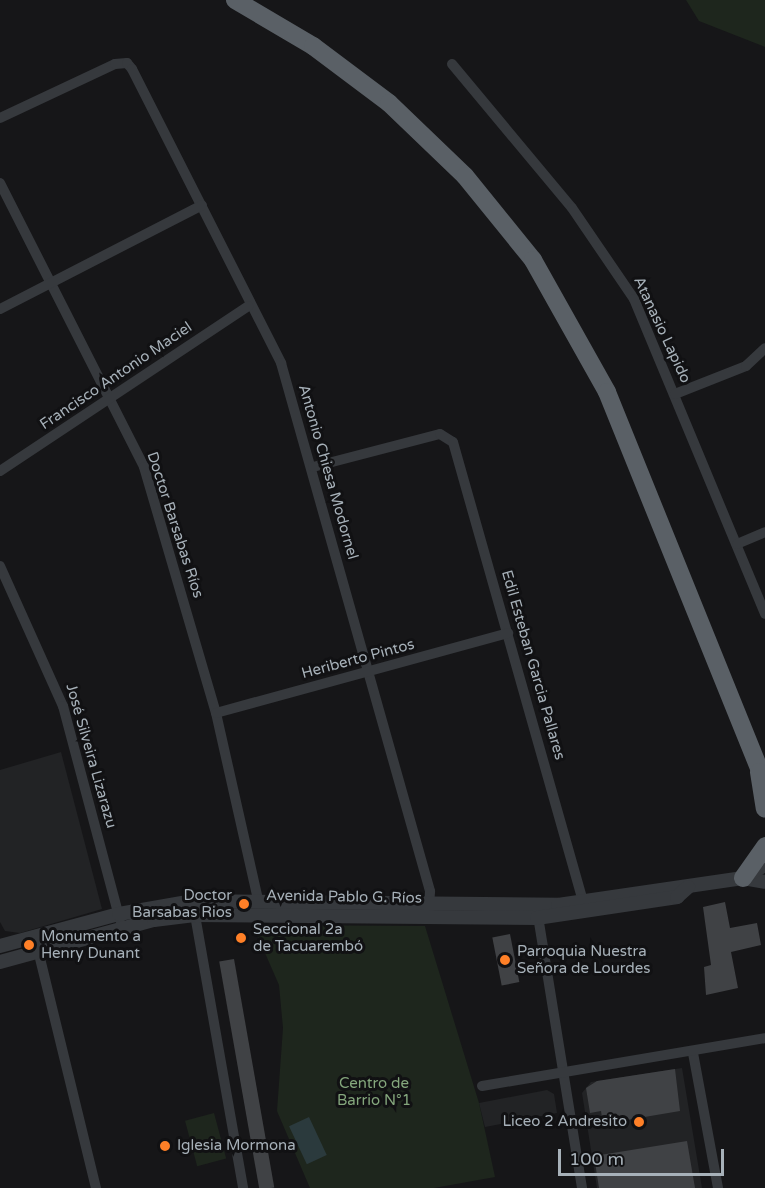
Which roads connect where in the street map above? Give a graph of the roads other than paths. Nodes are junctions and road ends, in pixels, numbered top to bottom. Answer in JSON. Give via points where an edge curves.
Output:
{"nodes":[{"id":1,"x":236,"y":0,"type":"edge"},
{"id":2,"x":452,"y":64,"type":"dead end"},
{"id":3,"x":0,"y":118,"type":"edge"},
{"id":4,"x":0,"y":183,"type":"edge"},
{"id":5,"x":202,"y":205,"type":"junction"},
{"id":6,"x":50,"y":283,"type":"junction"},
{"id":7,"x":248,"y":306,"type":"junction"},
{"id":8,"x":0,"y":309,"type":"edge"},
{"id":9,"x":765,"y":348,"type":"edge"},
{"id":10,"x":675,"y":394,"type":"junction"},
{"id":11,"x":109,"y":398,"type":"junction"},
{"id":12,"x":313,"y":467,"type":"junction"},
{"id":13,"x":0,"y":471,"type":"edge"},
{"id":14,"x":765,"y":532,"type":"edge"},
{"id":15,"x":737,"y":544,"type":"junction"},
{"id":16,"x":0,"y":566,"type":"edge"},
{"id":17,"x":765,"y":614,"type":"edge"},
{"id":18,"x":508,"y":633,"type":"junction"},
{"id":19,"x":368,"y":672,"type":"junction"},
{"id":20,"x":216,"y":713,"type":"junction"},
{"id":21,"x":763,"y":775,"type":"edge"},
{"id":22,"x":765,"y":809,"type":"edge"},
{"id":23,"x":765,"y":846,"type":"edge"},
{"id":24,"x":765,"y":865,"type":"edge"},
{"id":25,"x":743,"y":878,"type":"junction"},
{"id":26,"x":765,"y":882,"type":"edge"},
{"id":27,"x":688,"y":887,"type":"junction"},
{"id":28,"x":258,"y":900,"type":"junction"},
{"id":29,"x":583,"y":901,"type":"junction"},
{"id":30,"x":429,"y":908,"type":"junction"},
{"id":31,"x":537,"y":912,"type":"junction"},
{"id":32,"x":119,"y":914,"type":"junction"},
{"id":33,"x":195,"y":915,"type":"junction"},
{"id":34,"x":122,"y":928,"type":"junction"},
{"id":35,"x":34,"y":937,"type":"junction"},
{"id":36,"x":0,"y":946,"type":"edge"},
{"id":37,"x":39,"y":951,"type":"junction"},
{"id":38,"x":0,"y":962,"type":"edge"},
{"id":39,"x":765,"y":1038,"type":"edge"},
{"id":40,"x":693,"y":1053,"type":"junction"},
{"id":41,"x":562,"y":1073,"type":"junction"},
{"id":42,"x":482,"y":1086,"type":"dead end"},
{"id":43,"x":96,"y":1188,"type":"edge"},
{"id":44,"x":243,"y":1188,"type":"edge"},
{"id":45,"x":582,"y":1188,"type":"edge"},
{"id":46,"x":718,"y":1188,"type":"edge"}],
"edges":[{"from":1,"to":21,"type":"highway","via":[[305,40],[389,103],[459,170],[533,260],[607,392]]},
{"from":2,"to":10,"type":"street","name":"Atanasio Lapido","via":[[604,251],[634,299]]},
{"from":3,"to":5,"type":"street","name":"Antonio Chiesa Modornel","via":[[127,63]]},
{"from":4,"to":6,"type":"street","name":"Doctor Barsabas Ríos"},
{"from":5,"to":6,"type":"street"},
{"from":5,"to":7,"type":"street","name":"Antonio Chiesa Modornel"},
{"from":6,"to":8,"type":"street"},
{"from":6,"to":11,"type":"street","name":"Doctor Barsabas Ríos"},
{"from":7,"to":11,"type":"street","name":"Francisco Antonio Maciel"},
{"from":7,"to":12,"type":"street","name":"Antonio Chiesa Modornel","via":[[281,363]]},
{"from":9,"to":10,"type":"street","via":[[746,366]]},
{"from":10,"to":15,"type":"street","name":"Atanasio Lapido"},
{"from":11,"to":13,"type":"street","name":"Francisco Antonio Maciel"},
{"from":11,"to":20,"type":"street","name":"Doctor Barsabas Ríos","via":[[144,467]]},
{"from":12,"to":18,"type":"street","name":"Edil Esteban Garcia Pallares","via":[[440,434],[449,438]]},
{"from":12,"to":19,"type":"street","name":"Antonio Chiesa Modornel"},
{"from":14,"to":15,"type":"street"},
{"from":15,"to":17,"type":"street","name":"Atanasio Lapido"},
{"from":16,"to":32,"type":"street","name":"José Silveira Lizarazu","via":[[63,706]]},
{"from":18,"to":19,"type":"street","name":"Heriberto Pintos"},
{"from":18,"to":29,"type":"street","name":"Edil Esteban Garcia Pallares"},
{"from":19,"to":20,"type":"street","name":"Heriberto Pintos"},
{"from":19,"to":30,"type":"street","name":"Antonio Chiesa Modornel"},
{"from":20,"to":28,"type":"street","name":"Doctor Barsabas Ríos"},
{"from":21,"to":22,"type":"highway"},
{"from":23,"to":25,"type":"highway"},
{"from":24,"to":25,"type":"street","name":"Avenida Pablo G. Ríos"},
{"from":25,"to":26,"type":"street","name":"Avenida Pablo G. Ríos"},
{"from":25,"to":27,"type":"street","name":"Avenida Pablo G. Ríos"},
{"from":27,"to":29,"type":"street","name":"Avenida Pablo G. Ríos"},
{"from":27,"to":31,"type":"street","name":"Avenida Pablo G. Ríos","via":[[677,897]]},
{"from":28,"to":30,"type":"street","name":"Avenida Pablo G. Ríos"},
{"from":28,"to":32,"type":"street","name":"Avenida Pablo G. Ríos","via":[[192,901]]},
{"from":29,"to":31,"type":"street","name":"Avenida Pablo G. Ríos"},
{"from":30,"to":31,"type":"street","name":"Avenida Pablo G. Ríos"},
{"from":30,"to":33,"type":"street","name":"Avenida Pablo G. Ríos"},
{"from":31,"to":41,"type":"street"},
{"from":32,"to":34,"type":"street","name":"José Silveira Lizarazu"},
{"from":32,"to":35,"type":"street","name":"Avenida Pablo G. Ríos"},
{"from":33,"to":34,"type":"street","name":"Avenida Pablo G. Ríos"},
{"from":33,"to":44,"type":"street"},
{"from":34,"to":37,"type":"street","name":"Avenida Pablo G. Ríos"},
{"from":35,"to":36,"type":"street","name":"Avenida Pablo G. Ríos"},
{"from":35,"to":37,"type":"street"},
{"from":37,"to":38,"type":"street","name":"Avenida Pablo G. Ríos"},
{"from":37,"to":43,"type":"street"},
{"from":39,"to":40,"type":"street"},
{"from":40,"to":41,"type":"street"},
{"from":40,"to":46,"type":"street"},
{"from":41,"to":42,"type":"street"},
{"from":41,"to":45,"type":"street"}]}
